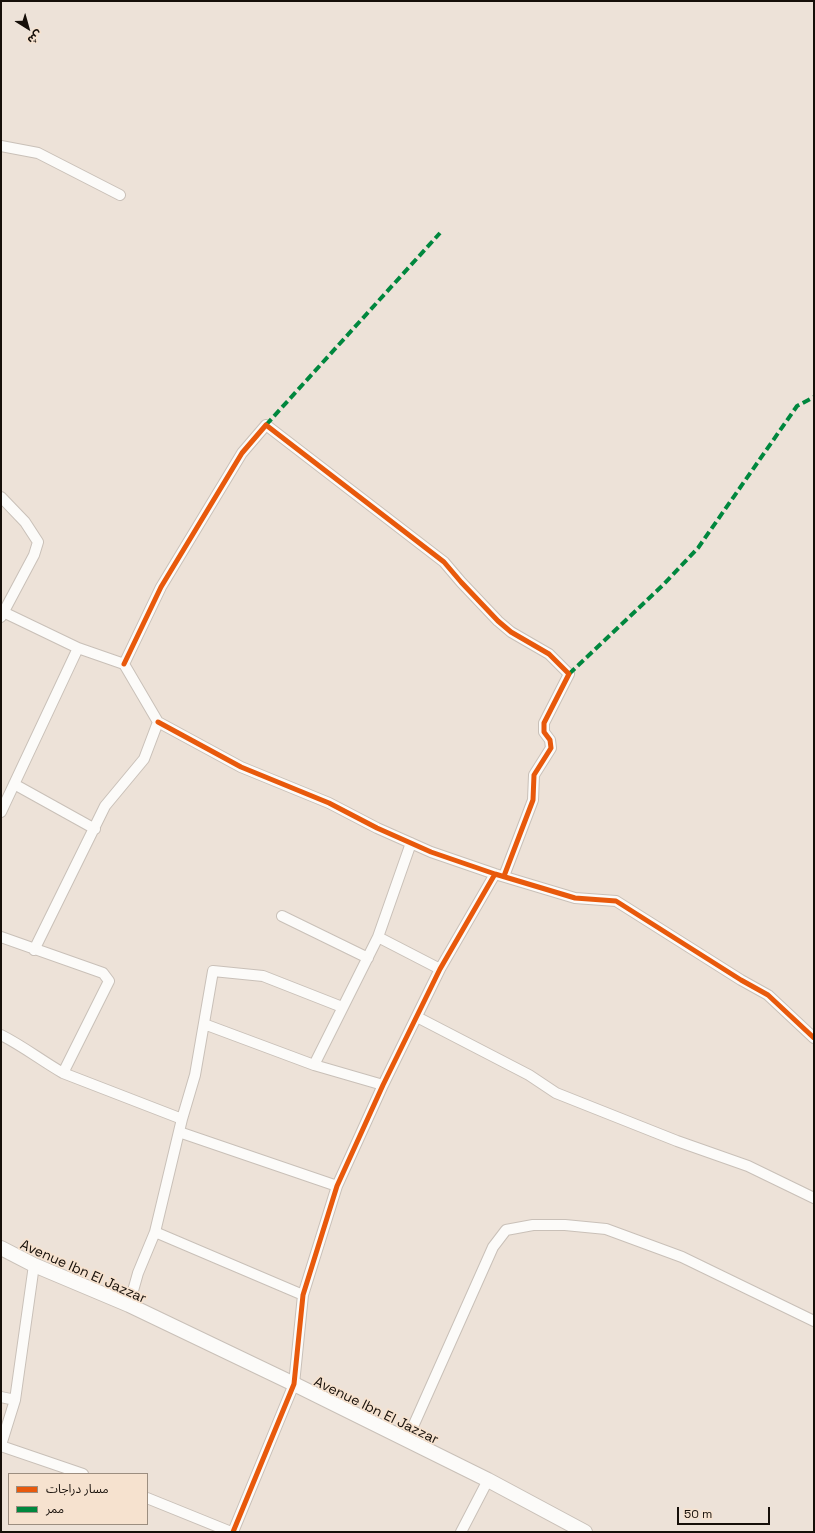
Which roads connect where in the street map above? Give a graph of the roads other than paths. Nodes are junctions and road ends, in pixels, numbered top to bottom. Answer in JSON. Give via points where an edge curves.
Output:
{"nodes":[{"id":1,"x":1,"y":146,"type":"edge"},
{"id":2,"x":120,"y":195,"type":"dead end"},
{"id":3,"x":1,"y":497,"type":"edge"},
{"id":4,"x":2,"y":613,"type":"edge"},
{"id":5,"x":78,"y":648,"type":"junction"},
{"id":6,"x":124,"y":664,"type":"junction"},
{"id":7,"x":158,"y":722,"type":"junction"},
{"id":8,"x":14,"y":784,"type":"junction"},
{"id":9,"x":1,"y":812,"type":"edge"},
{"id":10,"x":94,"y":829,"type":"junction"},
{"id":11,"x":411,"y":843,"type":"junction"},
{"id":12,"x":500,"y":875,"type":"junction"},
{"id":13,"x":282,"y":916,"type":"dead end"},
{"id":14,"x":1,"y":937,"type":"edge"},
{"id":15,"x":378,"y":937,"type":"junction"},
{"id":16,"x":34,"y":950,"type":"junction"},
{"id":17,"x":368,"y":958,"type":"junction"},
{"id":18,"x":440,"y":969,"type":"junction"},
{"id":19,"x":342,"y":1007,"type":"junction"},
{"id":20,"x":418,"y":1017,"type":"junction"},
{"id":21,"x":204,"y":1024,"type":"junction"},
{"id":22,"x":1,"y":1035,"type":"edge"},
{"id":23,"x":814,"y":1038,"type":"edge"},
{"id":24,"x":314,"y":1065,"type":"junction"},
{"id":25,"x":63,"y":1073,"type":"junction"},
{"id":26,"x":383,"y":1085,"type":"junction"},
{"id":27,"x":182,"y":1119,"type":"junction"},
{"id":28,"x":179,"y":1132,"type":"junction"},
{"id":29,"x":337,"y":1186,"type":"junction"},
{"id":30,"x":814,"y":1198,"type":"edge"},
{"id":31,"x":155,"y":1232,"type":"junction"},
{"id":32,"x":1,"y":1248,"type":"edge"},
{"id":33,"x":34,"y":1265,"type":"junction"},
{"id":34,"x":303,"y":1294,"type":"junction"},
{"id":35,"x":129,"y":1305,"type":"junction"},
{"id":36,"x":814,"y":1321,"type":"edge"},
{"id":37,"x":294,"y":1384,"type":"junction"},
{"id":38,"x":1,"y":1397,"type":"edge"},
{"id":39,"x":15,"y":1400,"type":"junction"},
{"id":40,"x":407,"y":1440,"type":"junction"},
{"id":41,"x":1,"y":1446,"type":"edge"},
{"id":42,"x":80,"y":1473,"type":"edge"},
{"id":43,"x":488,"y":1480,"type":"junction"},
{"id":44,"x":148,"y":1498,"type":"edge"},
{"id":45,"x":232,"y":1532,"type":"edge"},
{"id":46,"x":461,"y":1532,"type":"edge"},
{"id":47,"x":583,"y":1532,"type":"edge"}],
"edges":[{"from":1,"to":2,"type":"street","via":[[38,154]]},
{"from":3,"to":4,"type":"street","via":[[25,522],[38,542],[34,555]]},
{"from":4,"to":5,"type":"street"},
{"from":5,"to":6,"type":"street"},
{"from":5,"to":8,"type":"street"},
{"from":6,"to":7,"type":"street"},
{"from":6,"to":12,"type":"street","via":[[161,587],[242,453],[266,425],[444,562],[498,622],[549,654],[569,674],[544,723],[544,732],[550,740],[550,748],[534,775],[533,800]]},
{"from":7,"to":10,"type":"street","via":[[144,759],[105,806]]},
{"from":7,"to":11,"type":"street","via":[[241,767],[329,803]]},
{"from":8,"to":9,"type":"street"},
{"from":8,"to":10,"type":"street"},
{"from":10,"to":16,"type":"street"},
{"from":11,"to":12,"type":"street"},
{"from":11,"to":15,"type":"street"},
{"from":12,"to":18,"type":"street"},
{"from":12,"to":23,"type":"street","via":[[575,898],[616,901],[768,995]]},
{"from":13,"to":17,"type":"street"},
{"from":14,"to":16,"type":"street"},
{"from":15,"to":17,"type":"street"},
{"from":15,"to":18,"type":"street"},
{"from":16,"to":25,"type":"street","via":[[103,973],[109,981]]},
{"from":17,"to":19,"type":"street"},
{"from":18,"to":20,"type":"street"},
{"from":19,"to":21,"type":"street","via":[[263,976],[215,970],[212,973]]},
{"from":19,"to":24,"type":"street"},
{"from":20,"to":26,"type":"street"},
{"from":20,"to":30,"type":"street","via":[[529,1075],[556,1093],[677,1142],[748,1166]]},
{"from":21,"to":24,"type":"street"},
{"from":21,"to":27,"type":"street"},
{"from":22,"to":25,"type":"street"},
{"from":24,"to":26,"type":"street"},
{"from":25,"to":27,"type":"street"},
{"from":26,"to":29,"type":"street"},
{"from":27,"to":28,"type":"street"},
{"from":28,"to":29,"type":"street"},
{"from":28,"to":31,"type":"street"},
{"from":29,"to":34,"type":"street"},
{"from":31,"to":34,"type":"street"},
{"from":31,"to":35,"type":"street","via":[[138,1273]]},
{"from":32,"to":33,"type":"main road","name":"Avenue Ibn El Jazzar"},
{"from":33,"to":35,"type":"main road","name":"Avenue Ibn El Jazzar"},
{"from":33,"to":39,"type":"street"},
{"from":34,"to":37,"type":"street"},
{"from":35,"to":37,"type":"main road","name":"Avenue Ibn El Jazzar"},
{"from":36,"to":40,"type":"street","via":[[682,1257],[606,1229],[533,1225],[506,1230],[493,1247]]},
{"from":37,"to":40,"type":"main road","name":"Avenue Ibn El Jazzar"},
{"from":37,"to":45,"type":"street"},
{"from":38,"to":39,"type":"street"},
{"from":39,"to":41,"type":"street"},
{"from":40,"to":43,"type":"main road","name":"Avenue Ibn El Jazzar"},
{"from":41,"to":42,"type":"street"},
{"from":43,"to":46,"type":"street"},
{"from":43,"to":47,"type":"main road","name":"Avenue Ibn El Jazzar"},
{"from":44,"to":45,"type":"street"}]}
